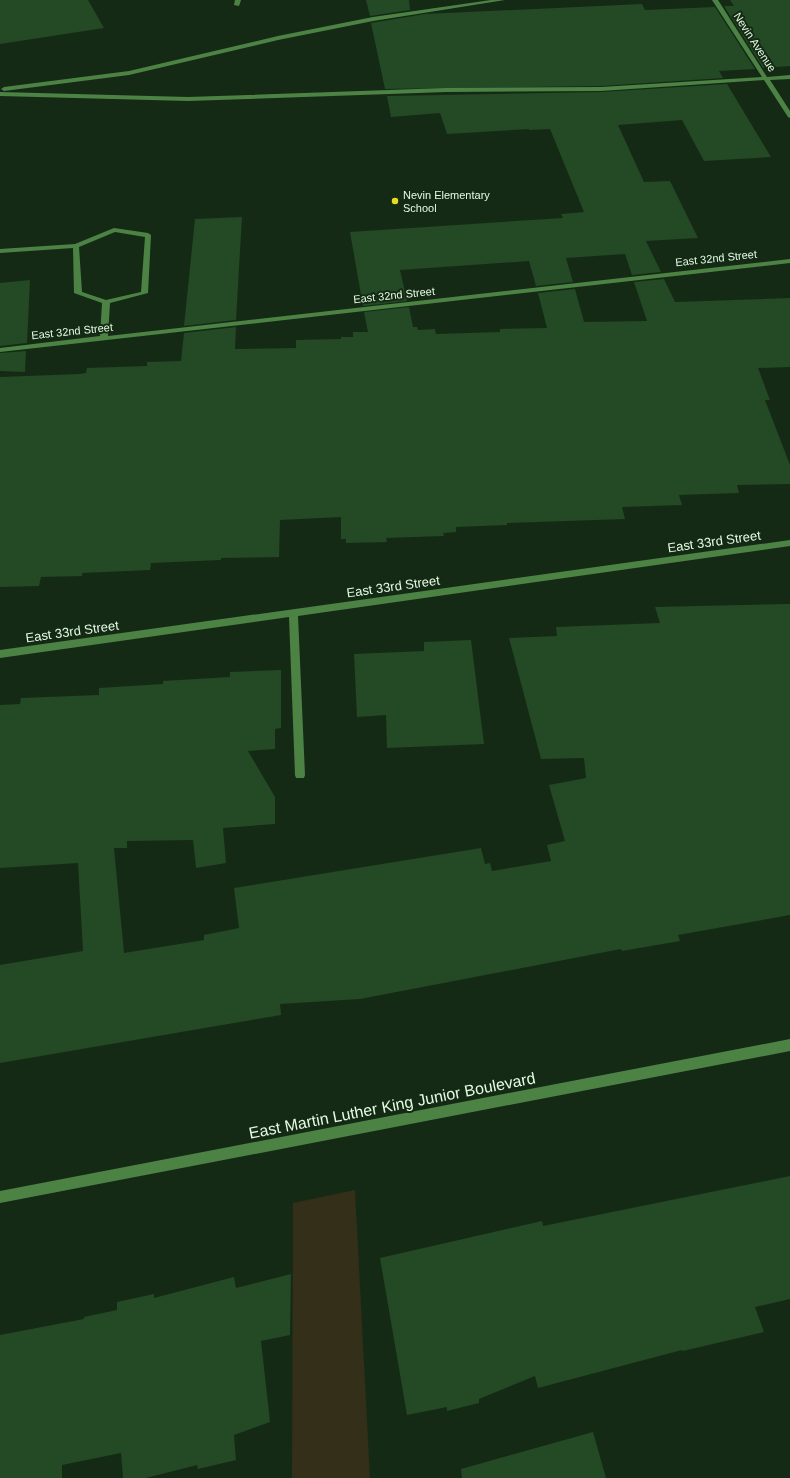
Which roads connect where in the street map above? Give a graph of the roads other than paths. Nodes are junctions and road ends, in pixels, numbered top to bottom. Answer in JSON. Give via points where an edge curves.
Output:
{"nodes":[{"id":1,"x":502,"y":0,"type":"edge"},
{"id":2,"x":715,"y":0,"type":"edge"},
{"id":3,"x":790,"y":77,"type":"edge"},
{"id":4,"x":767,"y":78,"type":"junction"},
{"id":5,"x":0,"y":90,"type":"edge"},
{"id":6,"x":0,"y":94,"type":"edge"},
{"id":7,"x":790,"y":116,"type":"edge"},
{"id":8,"x":76,"y":246,"type":"junction"},
{"id":9,"x":0,"y":251,"type":"edge"},
{"id":10,"x":790,"y":261,"type":"edge"},
{"id":11,"x":106,"y":302,"type":"junction"},
{"id":12,"x":104,"y":339,"type":"junction"},
{"id":13,"x":0,"y":350,"type":"edge"},
{"id":14,"x":790,"y":543,"type":"edge"},
{"id":15,"x":293,"y":613,"type":"junction"},
{"id":16,"x":0,"y":654,"type":"edge"},
{"id":17,"x":300,"y":775,"type":"dead end"},
{"id":18,"x":790,"y":1045,"type":"edge"},
{"id":19,"x":0,"y":1197,"type":"edge"}],
"edges":[{"from":1,"to":5,"type":"street","via":[[373,19],[129,73]]},
{"from":2,"to":4,"type":"street","name":"Nevin Avenue"},
{"from":3,"to":4,"type":"street"},
{"from":4,"to":6,"type":"street","via":[[601,89],[446,90],[188,99]]},
{"from":4,"to":7,"type":"street","name":"Nevin Avenue"},
{"from":8,"to":9,"type":"street"},
{"from":8,"to":11,"type":"street","via":[[78,293]]},
{"from":8,"to":11,"type":"street","via":[[114,230],[148,235],[144,293]]},
{"from":10,"to":12,"type":"street","name":"East 32nd Street"},
{"from":11,"to":12,"type":"street"},
{"from":12,"to":13,"type":"street","name":"East 32nd Street"},
{"from":14,"to":15,"type":"street","name":"East 33rd Street"},
{"from":15,"to":16,"type":"street","name":"East 33rd Street"},
{"from":15,"to":17,"type":"street"},
{"from":18,"to":19,"type":"street","name":"East Martin Luther King Junior Boulevard"}]}
